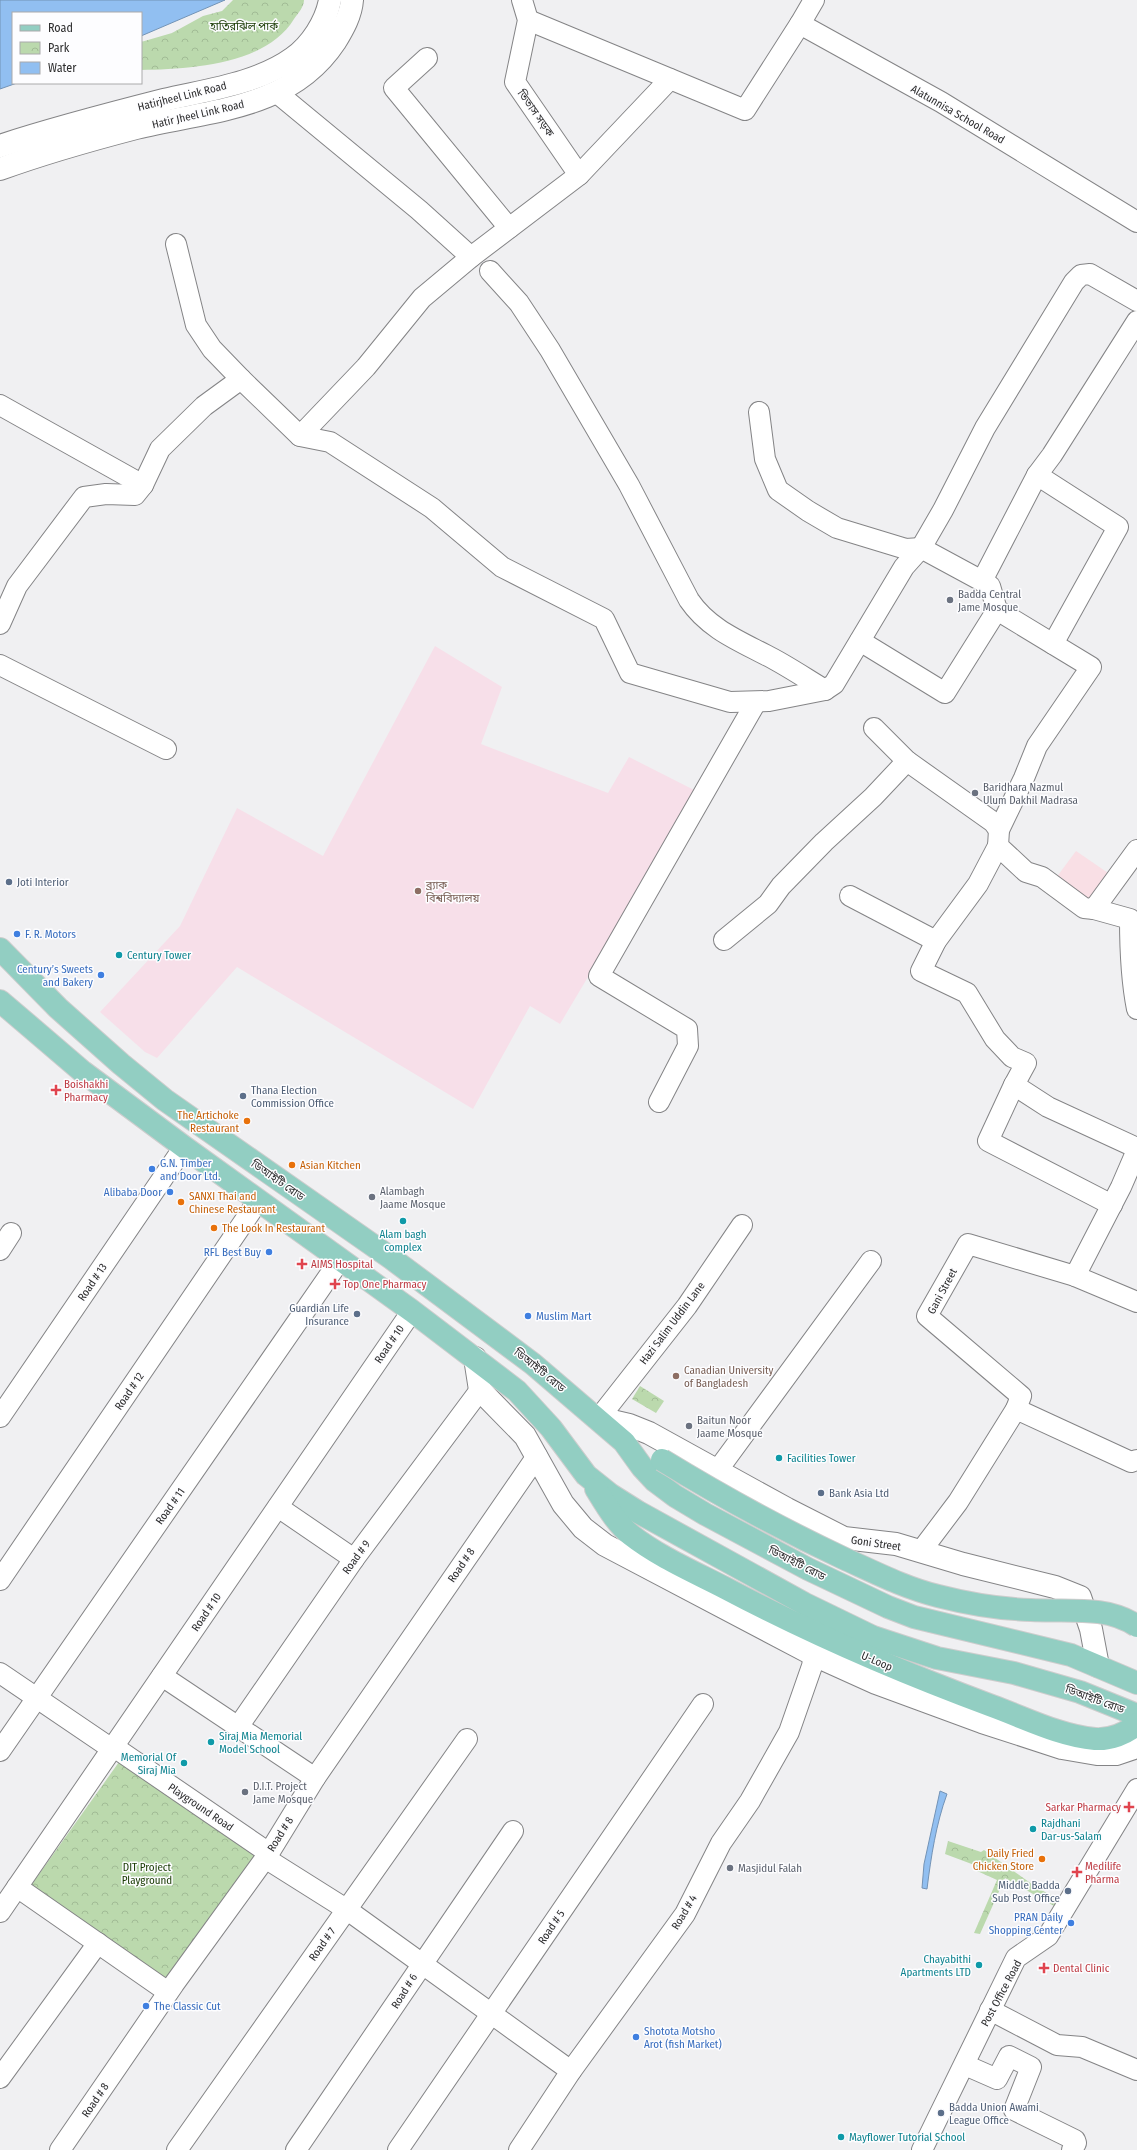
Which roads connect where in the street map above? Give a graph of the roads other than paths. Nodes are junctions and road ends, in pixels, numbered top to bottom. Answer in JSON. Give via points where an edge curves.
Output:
{"nodes":[{"id":1,"x":330,"y":0,"type":"edge"},
{"id":2,"x":352,"y":0,"type":"edge"},
{"id":3,"x":522,"y":0,"type":"edge"},
{"id":4,"x":814,"y":0,"type":"edge"},
{"id":5,"x":528,"y":20,"type":"junction"},
{"id":6,"x":800,"y":24,"type":"junction"},
{"id":7,"x":427,"y":58,"type":"dead end"},
{"id":8,"x":670,"y":79,"type":"junction"},
{"id":9,"x":276,"y":92,"type":"junction"},
{"id":10,"x":0,"y":146,"type":"edge"},
{"id":11,"x":0,"y":169,"type":"edge"},
{"id":12,"x":579,"y":175,"type":"junction"},
{"id":13,"x":1137,"y":222,"type":"edge"},
{"id":14,"x":509,"y":228,"type":"junction"},
{"id":15,"x":176,"y":244,"type":"dead end"},
{"id":16,"x":471,"y":257,"type":"junction"},
{"id":17,"x":490,"y":271,"type":"dead end"},
{"id":18,"x":1137,"y":301,"type":"edge"},
{"id":19,"x":1137,"y":321,"type":"edge"},
{"id":20,"x":241,"y":379,"type":"junction"},
{"id":21,"x":0,"y":405,"type":"edge"},
{"id":22,"x":759,"y":412,"type":"dead end"},
{"id":23,"x":300,"y":436,"type":"junction"},
{"id":24,"x":1037,"y":476,"type":"junction"},
{"id":25,"x":143,"y":485,"type":"junction"},
{"id":26,"x":921,"y":548,"type":"junction"},
{"id":27,"x":982,"y":581,"type":"junction"},
{"id":28,"x":997,"y":610,"type":"junction"},
{"id":29,"x":0,"y":624,"type":"edge"},
{"id":30,"x":860,"y":640,"type":"junction"},
{"id":31,"x":1053,"y":644,"type":"junction"},
{"id":32,"x":0,"y":665,"type":"edge"},
{"id":33,"x":825,"y":690,"type":"junction"},
{"id":34,"x":756,"y":702,"type":"junction"},
{"id":35,"x":874,"y":728,"type":"dead end"},
{"id":36,"x":166,"y":749,"type":"dead end"},
{"id":37,"x":907,"y":761,"type":"junction"},
{"id":38,"x":998,"y":838,"type":"junction"},
{"id":39,"x":1137,"y":850,"type":"edge"},
{"id":40,"x":850,"y":896,"type":"dead end"},
{"id":41,"x":1094,"y":909,"type":"junction"},
{"id":42,"x":724,"y":940,"type":"dead end"},
{"id":43,"x":936,"y":941,"type":"junction"},
{"id":44,"x":0,"y":949,"type":"edge"},
{"id":45,"x":0,"y":1001,"type":"edge"},
{"id":46,"x":1137,"y":1009,"type":"edge"},
{"id":47,"x":1014,"y":1085,"type":"junction"},
{"id":48,"x":659,"y":1102,"type":"dead end"},
{"id":49,"x":184,"y":1148,"type":"junction"},
{"id":50,"x":1137,"y":1149,"type":"edge"},
{"id":51,"x":258,"y":1201,"type":"junction"},
{"id":52,"x":1112,"y":1205,"type":"junction"},
{"id":53,"x":742,"y":1225,"type":"dead end"},
{"id":54,"x":11,"y":1233,"type":"dead end"},
{"id":55,"x":0,"y":1250,"type":"edge"},
{"id":56,"x":340,"y":1260,"type":"junction"},
{"id":57,"x":871,"y":1261,"type":"dead end"},
{"id":58,"x":1075,"y":1276,"type":"junction"},
{"id":59,"x":1137,"y":1302,"type":"edge"},
{"id":60,"x":412,"y":1311,"type":"junction"},
{"id":61,"x":475,"y":1358,"type":"junction"},
{"id":62,"x":480,"y":1390,"type":"junction"},
{"id":63,"x":1016,"y":1408,"type":"junction"},
{"id":64,"x":0,"y":1417,"type":"edge"},
{"id":65,"x":599,"y":1418,"type":"junction"},
{"id":66,"x":624,"y":1442,"type":"junction"},
{"id":67,"x":537,"y":1456,"type":"junction"},
{"id":68,"x":1137,"y":1460,"type":"edge"},
{"id":69,"x":717,"y":1471,"type":"junction"},
{"id":70,"x":586,"y":1475,"type":"junction"},
{"id":71,"x":278,"y":1507,"type":"junction"},
{"id":72,"x":921,"y":1551,"type":"junction"},
{"id":73,"x":354,"y":1559,"type":"junction"},
{"id":74,"x":0,"y":1580,"type":"edge"},
{"id":75,"x":1137,"y":1626,"type":"edge"},
{"id":76,"x":814,"y":1655,"type":"junction"},
{"id":77,"x":1098,"y":1666,"type":"junction"},
{"id":78,"x":0,"y":1673,"type":"edge"},
{"id":79,"x":162,"y":1676,"type":"junction"},
{"id":80,"x":1137,"y":1683,"type":"edge"},
{"id":81,"x":37,"y":1698,"type":"junction"},
{"id":82,"x":703,"y":1704,"type":"dead end"},
{"id":83,"x":1137,"y":1715,"type":"edge"},
{"id":84,"x":1137,"y":1724,"type":"edge"},
{"id":85,"x":238,"y":1728,"type":"junction"},
{"id":86,"x":467,"y":1739,"type":"dead end"},
{"id":87,"x":1137,"y":1747,"type":"edge"},
{"id":88,"x":113,"y":1748,"type":"junction"},
{"id":89,"x":0,"y":1751,"type":"edge"},
{"id":90,"x":315,"y":1778,"type":"junction"},
{"id":91,"x":1137,"y":1789,"type":"edge"},
{"id":92,"x":512,"y":1831,"type":"dead end"},
{"id":93,"x":267,"y":1856,"type":"junction"},
{"id":94,"x":17,"y":1887,"type":"junction"},
{"id":95,"x":346,"y":1909,"type":"junction"},
{"id":96,"x":0,"y":1912,"type":"edge"},
{"id":97,"x":98,"y":1943,"type":"junction"},
{"id":98,"x":421,"y":1964,"type":"junction"},
{"id":99,"x":168,"y":1992,"type":"junction"},
{"id":100,"x":990,"y":2010,"type":"junction"},
{"id":101,"x":491,"y":2014,"type":"junction"},
{"id":102,"x":965,"y":2064,"type":"junction"},
{"id":103,"x":1137,"y":2070,"type":"edge"},
{"id":104,"x":571,"y":2071,"type":"junction"},
{"id":105,"x":0,"y":2078,"type":"edge"},
{"id":106,"x":60,"y":2150,"type":"edge"},
{"id":107,"x":177,"y":2150,"type":"edge"},
{"id":108,"x":296,"y":2150,"type":"edge"},
{"id":109,"x":398,"y":2150,"type":"edge"},
{"id":110,"x":519,"y":2150,"type":"edge"},
{"id":111,"x":922,"y":2150,"type":"edge"},
{"id":112,"x":1072,"y":2150,"type":"edge"}],
"edges":[{"from":1,"to":10,"type":"street","name":"Hatirjheel Link Road","via":[[322,22],[301,52],[262,74],[80,121]]},
{"from":2,"to":9,"type":"street","name":"Hatir Jheel Link Road","via":[[340,34],[321,61],[305,76]]},
{"from":3,"to":5,"type":"street","name":"তিতাস সড়ক"},
{"from":4,"to":6,"type":"street"},
{"from":5,"to":8,"type":"street"},
{"from":5,"to":12,"type":"street","name":"তিতাস সড়ক","via":[[515,82]]},
{"from":6,"to":8,"type":"street","via":[[745,110]]},
{"from":6,"to":13,"type":"street","name":"Alatunnisa School Road","via":[[941,102]]},
{"from":7,"to":14,"type":"street","via":[[394,88]]},
{"from":8,"to":12,"type":"street"},
{"from":9,"to":11,"type":"street","name":"Hatir Jheel Link Road","via":[[229,108],[104,136]]},
{"from":9,"to":16,"type":"street","via":[[419,210]]},
{"from":12,"to":14,"type":"street"},
{"from":14,"to":16,"type":"street"},
{"from":15,"to":20,"type":"street","via":[[196,325],[212,349]]},
{"from":16,"to":23,"type":"street","via":[[422,298],[366,367]]},
{"from":17,"to":33,"type":"street","via":[[519,303],[550,350],[629,486],[698,614],[730,638],[766,655]]},
{"from":18,"to":26,"type":"street","via":[[1090,274],[1081,275],[1074,282],[985,428]]},
{"from":19,"to":24,"type":"street"},
{"from":20,"to":23,"type":"street"},
{"from":20,"to":25,"type":"street","via":[[204,406],[160,448]]},
{"from":21,"to":25,"type":"street"},
{"from":22,"to":26,"type":"street","via":[[765,459],[778,490],[837,528],[906,549]]},
{"from":23,"to":34,"type":"street","via":[[330,442],[432,508],[502,567],[604,619],[630,674],[730,702]]},
{"from":24,"to":27,"type":"street"},
{"from":24,"to":31,"type":"street","via":[[1118,527]]},
{"from":25,"to":29,"type":"street","via":[[135,495],[106,494],[84,497],[17,586]]},
{"from":26,"to":27,"type":"street"},
{"from":26,"to":30,"type":"street","via":[[904,567]]},
{"from":27,"to":28,"type":"street","via":[[990,586]]},
{"from":28,"to":30,"type":"street","via":[[945,694]]},
{"from":28,"to":31,"type":"street"},
{"from":30,"to":33,"type":"street","via":[[834,684]]},
{"from":31,"to":38,"type":"street","via":[[1091,667],[1037,746]]},
{"from":32,"to":36,"type":"street"},
{"from":33,"to":34,"type":"street"},
{"from":34,"to":48,"type":"street","via":[[599,976],[687,1029],[688,1046]]},
{"from":35,"to":37,"type":"street"},
{"from":37,"to":38,"type":"street","via":[[993,822]]},
{"from":37,"to":42,"type":"street","via":[[781,886],[768,904]]},
{"from":38,"to":41,"type":"street","via":[[1026,872],[1042,877],[1084,908]]},
{"from":38,"to":43,"type":"street","via":[[978,884]]},
{"from":39,"to":41,"type":"street"},
{"from":40,"to":43,"type":"street"},
{"from":41,"to":46,"type":"street","via":[[1130,920],[1131,965]]},
{"from":43,"to":47,"type":"street","via":[[921,971],[966,992],[995,1039],[1012,1057],[1026,1063]]},
{"from":44,"to":65,"type":"main road","name":"ডিআইটি রোড","via":[[64,1013],[166,1100],[462,1310]]},
{"from":45,"to":49,"type":"main road","name":"ডিআইটি রোড","via":[[83,1072]]},
{"from":47,"to":50,"type":"street","via":[[1048,1106]]},
{"from":47,"to":52,"type":"street","via":[[988,1141]]},
{"from":49,"to":51,"type":"main road","name":"ডিআইটি রোড"},
{"from":49,"to":64,"type":"street","name":"Road # 13"},
{"from":50,"to":52,"type":"street"},
{"from":51,"to":56,"type":"main road","name":"ডিআইটি রোড"},
{"from":51,"to":74,"type":"street","name":"Road # 12"},
{"from":52,"to":58,"type":"street"},
{"from":53,"to":65,"type":"street","name":"Hazi Salim Uddin Lane","via":[[687,1306]]},
{"from":54,"to":55,"type":"street"},
{"from":56,"to":60,"type":"main road","name":"ডিআইটি রোড"},
{"from":56,"to":81,"type":"street","name":"Road # 11"},
{"from":57,"to":69,"type":"street"},
{"from":58,"to":59,"type":"street","name":"Gani Street"},
{"from":58,"to":63,"type":"street","name":"Gani Street","via":[[968,1244],[927,1316],[1021,1396]]},
{"from":60,"to":61,"type":"main road","name":"ডিআইটি রোড"},
{"from":60,"to":71,"type":"street","name":"Road # 10"},
{"from":61,"to":62,"type":"street"},
{"from":61,"to":70,"type":"main road","name":"ডিআইটি রোড","via":[[534,1408]]},
{"from":62,"to":67,"type":"street","via":[[526,1436]]},
{"from":62,"to":73,"type":"street","name":"Road # 9"},
{"from":63,"to":68,"type":"street","via":[[1131,1462]]},
{"from":63,"to":72,"type":"street","via":[[958,1502]]},
{"from":65,"to":66,"type":"main road","name":"ডিআইটি রোড"},
{"from":65,"to":69,"type":"street","name":"Goni Street","via":[[649,1433]]},
{"from":66,"to":75,"type":"main road","bridge":true,"via":[[662,1460],[722,1496],[812,1544],[907,1586],[961,1602],[999,1608],[1103,1612],[1123,1617]]},
{"from":66,"to":77,"type":"main road","name":"ডিআইটি রোড","via":[[655,1481],[675,1496],[864,1597],[914,1617],[1071,1655]]},
{"from":67,"to":76,"type":"street","via":[[563,1504],[583,1528],[605,1545]]},
{"from":67,"to":90,"type":"street","name":"Road # 8"},
{"from":69,"to":72,"type":"street","name":"Goni Street","via":[[844,1538],[896,1544]]},
{"from":70,"to":83,"type":"main road","name":"ডিআইটি রোড","via":[[638,1512],[849,1627],[937,1658],[1014,1673],[1080,1692]]},
{"from":70,"to":84,"type":"main road","name":"U-Loop","via":[[613,1516],[631,1535],[811,1632],[907,1674],[1044,1725],[1095,1739],[1123,1734]]},
{"from":71,"to":73,"type":"street"},
{"from":71,"to":79,"type":"street","name":"Road # 10"},
{"from":72,"to":77,"type":"street","name":"Goni Street","via":[[1055,1587],[1080,1597],[1091,1629]]},
{"from":73,"to":85,"type":"street","name":"Road # 9"},
{"from":76,"to":87,"type":"street","via":[[904,1694],[1055,1746],[1097,1754],[1116,1754]]},
{"from":76,"to":104,"type":"street","name":"Road # 4","via":[[789,1732],[750,1801],[721,1843],[685,1914]]},
{"from":77,"to":80,"type":"main road","name":"ডিআইটি রোড"},
{"from":78,"to":81,"type":"street","name":"Playground Road"},
{"from":79,"to":85,"type":"street"},
{"from":79,"to":88,"type":"street","name":"Road # 10"},
{"from":81,"to":88,"type":"street","name":"Playground Road"},
{"from":81,"to":89,"type":"street","name":"Road # 11"},
{"from":82,"to":101,"type":"street","name":"Road # 5"},
{"from":85,"to":90,"type":"street"},
{"from":86,"to":95,"type":"street","name":"Road # 7"},
{"from":88,"to":93,"type":"street","name":"Playground Road"},
{"from":88,"to":94,"type":"street","name":"Road # 10"},
{"from":90,"to":93,"type":"street","name":"Road # 8"},
{"from":91,"to":100,"type":"street","name":"Post Office Road","via":[[1048,1936],[1016,1958]]},
{"from":92,"to":98,"type":"street","name":"Road # 6"},
{"from":93,"to":95,"type":"street","name":"Playground Road"},
{"from":93,"to":99,"type":"street","name":"Road # 8"},
{"from":94,"to":96,"type":"street","name":"Road # 10"},
{"from":94,"to":97,"type":"street"},
{"from":95,"to":98,"type":"street","name":"Playground Road"},
{"from":95,"to":107,"type":"street","name":"Road # 7"},
{"from":97,"to":99,"type":"street"},
{"from":97,"to":105,"type":"street"},
{"from":98,"to":101,"type":"street","name":"Playground Road"},
{"from":98,"to":108,"type":"street","name":"Road # 6"},
{"from":99,"to":106,"type":"street","name":"Road # 8"},
{"from":100,"to":102,"type":"street","name":"Post Office Road"},
{"from":100,"to":103,"type":"street","via":[[1057,2045],[1082,2047]]},
{"from":101,"to":104,"type":"street","name":"Playground Road"},
{"from":101,"to":109,"type":"street","name":"Road # 5"},
{"from":102,"to":111,"type":"street","name":"Post Office Road"},
{"from":102,"to":112,"type":"street","via":[[997,2079],[1009,2056],[1029,2065],[1032,2070],[1014,2110],[1075,2140]]},
{"from":104,"to":110,"type":"street","name":"Road # 4"}]}
